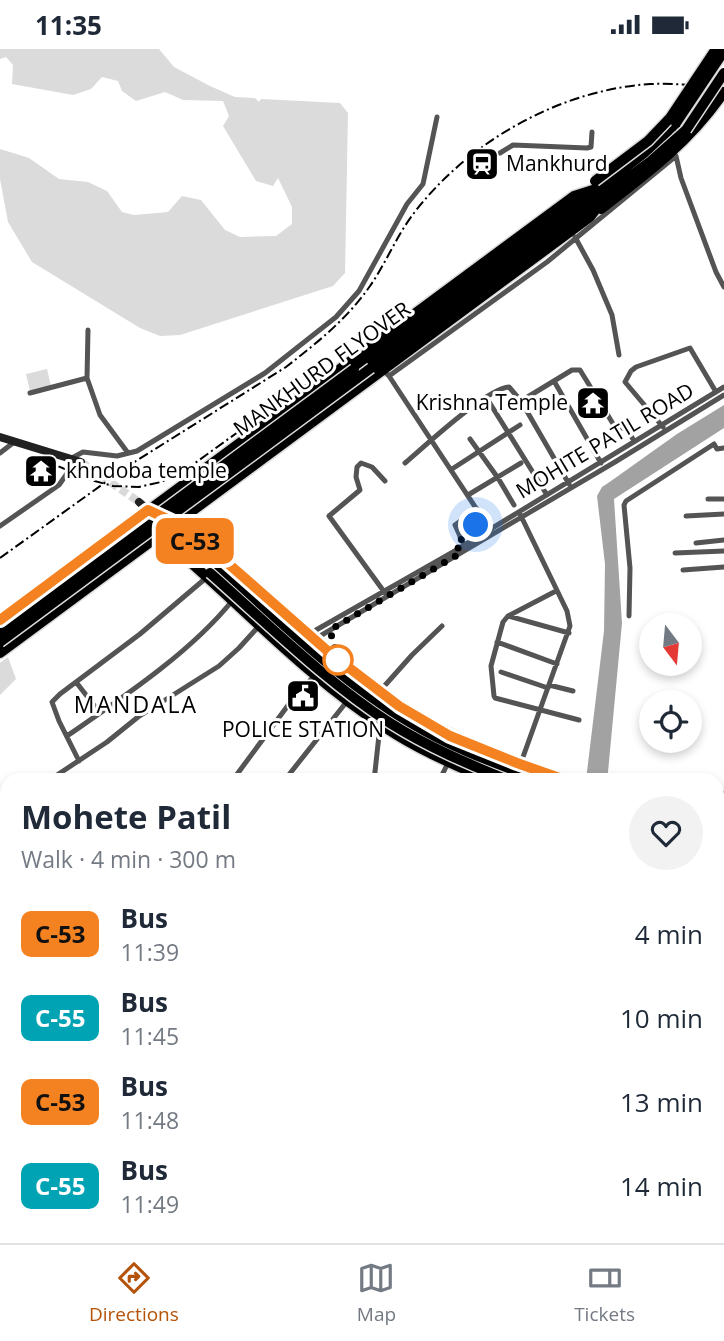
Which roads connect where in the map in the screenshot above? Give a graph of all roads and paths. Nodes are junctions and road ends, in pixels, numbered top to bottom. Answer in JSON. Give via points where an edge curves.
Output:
{"nodes":[{"id":1,"x":716,"y":49,"type":"edge"},
{"id":2,"x":724,"y":51,"type":"edge"},
{"id":3,"x":724,"y":73,"type":"edge"},
{"id":4,"x":724,"y":92,"type":"edge"},
{"id":5,"x":437,"y":117,"type":"dead end"},
{"id":6,"x":592,"y":132,"type":"dead end"},
{"id":7,"x":500,"y":153,"type":"dead end"},
{"id":8,"x":603,"y":191,"type":"junction"},
{"id":9,"x":582,"y":206,"type":"junction"},
{"id":10,"x":576,"y":237,"type":"junction"},
{"id":11,"x":724,"y":287,"type":"edge"},
{"id":12,"x":473,"y":308,"type":"junction"},
{"id":13,"x":88,"y":330,"type":"dead end"},
{"id":14,"x":619,"y":355,"type":"dead end"},
{"id":15,"x":380,"y":372,"type":"junction"},
{"id":16,"x":87,"y":378,"type":"junction"},
{"id":17,"x":554,"y":381,"type":"junction"},
{"id":18,"x":724,"y":387,"type":"edge"},
{"id":19,"x":30,"y":393,"type":"dead end"},
{"id":20,"x":720,"y":395,"type":"edge"},
{"id":21,"x":486,"y":397,"type":"junction"},
{"id":22,"x":521,"y":401,"type":"junction"},
{"id":23,"x":705,"y":403,"type":"junction"},
{"id":24,"x":661,"y":424,"type":"junction"},
{"id":25,"x":520,"y":425,"type":"dead end"},
{"id":26,"x":666,"y":431,"type":"junction"},
{"id":27,"x":509,"y":433,"type":"junction"},
{"id":28,"x":0,"y":437,"type":"edge"},
{"id":29,"x":432,"y":439,"type":"junction"},
{"id":30,"x":470,"y":439,"type":"dead end"},
{"id":31,"x":634,"y":442,"type":"junction"},
{"id":32,"x":13,"y":443,"type":"junction"},
{"id":33,"x":724,"y":448,"type":"edge"},
{"id":34,"x":479,"y":451,"type":"junction"},
{"id":35,"x":0,"y":453,"type":"edge"},
{"id":36,"x":128,"y":453,"type":"junction"},
{"id":37,"x":614,"y":454,"type":"junction"},
{"id":38,"x":70,"y":459,"type":"junction"},
{"id":39,"x":618,"y":460,"type":"junction"},
{"id":40,"x":600,"y":462,"type":"junction"},
{"id":41,"x":81,"y":463,"type":"tunnel mouth"},
{"id":42,"x":405,"y":463,"type":"dead end"},
{"id":43,"x":521,"y":463,"type":"dead end"},
{"id":44,"x":452,"y":469,"type":"junction"},
{"id":45,"x":604,"y":469,"type":"junction"},
{"id":46,"x":498,"y":478,"type":"junction"},
{"id":47,"x":385,"y":481,"type":"dead end"},
{"id":48,"x":569,"y":485,"type":"junction"},
{"id":49,"x":468,"y":495,"type":"junction"},
{"id":50,"x":547,"y":495,"type":"junction"},
{"id":51,"x":708,"y":499,"type":"dead end"},
{"id":52,"x":724,"y":499,"type":"edge"},
{"id":53,"x":139,"y":502,"type":"tunnel mouth"},
{"id":54,"x":514,"y":505,"type":"dead end"},
{"id":55,"x":477,"y":509,"type":"junction"},
{"id":56,"x":148,"y":510,"type":"junction"},
{"id":57,"x":192,"y":512,"type":"junction"},
{"id":58,"x":470,"y":513,"type":"junction"},
{"id":59,"x":520,"y":514,"type":"junction"},
{"id":60,"x":724,"y":514,"type":"edge"},
{"id":61,"x":686,"y":516,"type":"dead end"},
{"id":62,"x":176,"y":523,"type":"junction"},
{"id":63,"x":0,"y":526,"type":"edge"},
{"id":64,"x":491,"y":531,"type":"junction"},
{"id":65,"x":161,"y":534,"type":"junction"},
{"id":66,"x":190,"y":535,"type":"junction"},
{"id":67,"x":460,"y":537,"type":"junction"},
{"id":68,"x":724,"y":540,"type":"edge"},
{"id":69,"x":696,"y":543,"type":"dead end"},
{"id":70,"x":199,"y":545,"type":"junction"},
{"id":71,"x":464,"y":545,"type":"junction"},
{"id":72,"x":724,"y":551,"type":"edge"},
{"id":73,"x":458,"y":552,"type":"junction"},
{"id":74,"x":674,"y":553,"type":"dead end"},
{"id":75,"x":724,"y":567,"type":"edge"},
{"id":76,"x":683,"y":571,"type":"dead end"},
{"id":77,"x":211,"y":572,"type":"junction"},
{"id":78,"x":556,"y":591,"type":"junction"},
{"id":79,"x":385,"y":594,"type":"junction"},
{"id":80,"x":232,"y":601,"type":"junction"},
{"id":81,"x":508,"y":616,"type":"junction"},
{"id":82,"x":629,"y":616,"type":"dead end"},
{"id":83,"x":0,"y":620,"type":"edge"},
{"id":84,"x":259,"y":626,"type":"junction"},
{"id":85,"x":442,"y":626,"type":"dead end"},
{"id":86,"x":0,"y":631,"type":"edge"},
{"id":87,"x":569,"y":633,"type":"junction"},
{"id":88,"x":311,"y":637,"type":"junction"},
{"id":89,"x":0,"y":642,"type":"edge"},
{"id":90,"x":497,"y":642,"type":"junction"},
{"id":91,"x":0,"y":653,"type":"edge"},
{"id":92,"x":292,"y":655,"type":"junction"},
{"id":93,"x":558,"y":664,"type":"junction"},
{"id":94,"x":501,"y":672,"type":"dead end"},
{"id":95,"x":315,"y":675,"type":"junction"},
{"id":96,"x":76,"y":682,"type":"junction"},
{"id":97,"x":549,"y":687,"type":"junction"},
{"id":98,"x":573,"y":691,"type":"dead end"},
{"id":99,"x":379,"y":692,"type":"junction"},
{"id":100,"x":348,"y":700,"type":"junction"},
{"id":101,"x":540,"y":709,"type":"junction"},
{"id":102,"x":100,"y":713,"type":"junction"},
{"id":103,"x":579,"y":720,"type":"dead end"},
{"id":104,"x":384,"y":727,"type":"junction"},
{"id":105,"x":66,"y":736,"type":"junction"},
{"id":106,"x":79,"y":761,"type":"junction"},
{"id":107,"x":448,"y":762,"type":"junction"},
{"id":108,"x":517,"y":763,"type":"junction"},
{"id":109,"x":60,"y":773,"type":"edge"},
{"id":110,"x":238,"y":773,"type":"edge"},
{"id":111,"x":290,"y":773,"type":"edge"},
{"id":112,"x":375,"y":773,"type":"edge"},
{"id":113,"x":443,"y":773,"type":"edge"},
{"id":114,"x":473,"y":773,"type":"edge"},
{"id":115,"x":490,"y":773,"type":"edge"},
{"id":116,"x":513,"y":773,"type":"edge"},
{"id":117,"x":523,"y":773,"type":"edge"},
{"id":118,"x":546,"y":773,"type":"edge"}],
"edges":[{"from":1,"to":8,"type":"highway","bridge":true,"via":[[670,118]]},
{"from":2,"to":8,"type":"highway","bridge":true,"via":[[676,123]]},
{"from":3,"to":8,"type":"highway","bridge":true,"via":[[685,130],[651,161]]},
{"from":4,"to":8,"type":"highway","via":[[684,142],[641,179]]},
{"from":5,"to":36,"type":"street","via":[[423,184],[359,291],[336,317],[265,373]]},
{"from":6,"to":7,"type":"street","via":[[587,148],[513,145]]},
{"from":8,"to":9,"type":"highway"},
{"from":8,"to":9,"type":"highway","name":"MANKHURD FLYOVER"},
{"from":9,"to":12,"type":"highway"},
{"from":9,"to":15,"type":"highway","name":"MANKHURD FLYOVER","via":[[396,350]]},
{"from":9,"to":56,"type":"highway"},
{"from":9,"to":86,"type":"highway","name":"MANKHURD FLYOVER","bridge":true},
{"from":10,"to":11,"type":"street","via":[[676,156]]},
{"from":10,"to":12,"type":"street"},
{"from":10,"to":14,"type":"street","via":[[612,315]]},
{"from":12,"to":15,"type":"highway"},
{"from":13,"to":16,"type":"street"},
{"from":15,"to":29,"type":"street"},
{"from":15,"to":57,"type":"highway"},
{"from":15,"to":89,"type":"highway","name":"MANKHURD FLYOVER","bridge":true},
{"from":16,"to":19,"type":"street"},
{"from":16,"to":36,"type":"street","via":[[100,415]]},
{"from":17,"to":22,"type":"street"},
{"from":17,"to":31,"type":"street","via":[[580,370],[615,428],[627,429]]},
{"from":17,"to":40,"type":"street"},
{"from":18,"to":20,"type":"street","name":"MOHITE PATIL ROAD"},
{"from":20,"to":23,"type":"street","name":"MOHITE PATIL ROAD"},
{"from":20,"to":24,"type":"street","via":[[690,348],[636,367],[625,382]]},
{"from":21,"to":22,"type":"street","via":[[509,387]]},
{"from":21,"to":27,"type":"street"},
{"from":21,"to":29,"type":"street"},
{"from":22,"to":48,"type":"street"},
{"from":23,"to":24,"type":"street","name":"MOHITE PATIL ROAD"},
{"from":23,"to":26,"type":"street"},
{"from":24,"to":26,"type":"street"},
{"from":24,"to":31,"type":"street","name":"MOHITE PATIL ROAD"},
{"from":25,"to":27,"type":"street"},
{"from":26,"to":39,"type":"street"},
{"from":27,"to":34,"type":"street"},
{"from":27,"to":50,"type":"street"},
{"from":28,"to":32,"type":"street"},
{"from":29,"to":42,"type":"street"},
{"from":29,"to":44,"type":"street"},
{"from":30,"to":34,"type":"street"},
{"from":31,"to":37,"type":"street","name":"MOHITE PATIL ROAD"},
{"from":32,"to":35,"type":"street"},
{"from":32,"to":38,"type":"street"},
{"from":33,"to":82,"type":"street","via":[[717,449],[714,444],[626,501]]},
{"from":34,"to":44,"type":"street"},
{"from":34,"to":46,"type":"street"},
{"from":36,"to":38,"type":"street","via":[[83,452]]},
{"from":37,"to":39,"type":"street"},
{"from":37,"to":40,"type":"street","name":"MOHITE PATIL ROAD"},
{"from":38,"to":41,"type":"street"},
{"from":38,"to":63,"type":"street","via":[[68,473],[59,485]]},
{"from":39,"to":45,"type":"street"},
{"from":40,"to":45,"type":"street"},
{"from":40,"to":48,"type":"street","name":"MOHITE PATIL ROAD"},
{"from":43,"to":46,"type":"street"},
{"from":44,"to":49,"type":"street"},
{"from":45,"to":48,"type":"street"},
{"from":46,"to":49,"type":"street"},
{"from":46,"to":54,"type":"street"},
{"from":47,"to":79,"type":"street","via":[[361,463],[356,477],[360,490],[329,516]]},
{"from":48,"to":50,"type":"street","name":"MOHITE PATIL ROAD"},
{"from":48,"to":59,"type":"street"},
{"from":49,"to":55,"type":"street"},
{"from":50,"to":59,"type":"street","name":"MOHITE PATIL ROAD"},
{"from":51,"to":52,"type":"street"},
{"from":53,"to":56,"type":"street"},
{"from":55,"to":58,"type":"street"},
{"from":55,"to":64,"type":"street"},
{"from":56,"to":62,"type":"highway"},
{"from":56,"to":65,"type":"highway"},
{"from":56,"to":83,"type":"highway"},
{"from":57,"to":62,"type":"highway"},
{"from":57,"to":66,"type":"highway"},
{"from":58,"to":67,"type":"street","via":[[454,525]]},
{"from":58,"to":67,"type":"street","via":[[476,528]]},
{"from":59,"to":64,"type":"street","name":"MOHITE PATIL ROAD"},
{"from":59,"to":78,"type":"street"},
{"from":60,"to":61,"type":"street"},
{"from":62,"to":65,"type":"highway"},
{"from":62,"to":66,"type":"highway"},
{"from":64,"to":71,"type":"street","name":"MOHITE PATIL ROAD"},
{"from":64,"to":73,"type":"street"},
{"from":65,"to":77,"type":"highway","via":[[186,558]]},
{"from":65,"to":91,"type":"highway"},
{"from":66,"to":70,"type":"highway"},
{"from":67,"to":71,"type":"street"},
{"from":68,"to":69,"type":"street"},
{"from":70,"to":77,"type":"highway"},
{"from":70,"to":88,"type":"highway","via":[[223,559]]},
{"from":71,"to":73,"type":"street","name":"MOHITE PATIL ROAD"},
{"from":72,"to":74,"type":"street"},
{"from":73,"to":79,"type":"street","name":"MOHITE PATIL ROAD"},
{"from":75,"to":76,"type":"street"},
{"from":77,"to":80,"type":"highway"},
{"from":77,"to":96,"type":"street","via":[[149,628]]},
{"from":77,"to":115,"type":"highway","bridge":true,"via":[[319,669],[388,722]]},
{"from":77,"to":117,"type":"highway","bridge":true,"via":[[394,713],[446,743]]},
{"from":78,"to":81,"type":"street"},
{"from":78,"to":87,"type":"street","via":[[567,611]]},
{"from":79,"to":88,"type":"street","name":"MOHITE PATIL ROAD"},
{"from":80,"to":84,"type":"highway"},
{"from":80,"to":102,"type":"street","via":[[193,640]]},
{"from":81,"to":87,"type":"street"},
{"from":81,"to":90,"type":"street"},
{"from":84,"to":92,"type":"highway"},
{"from":84,"to":106,"type":"street","via":[[219,666]]},
{"from":85,"to":99,"type":"street"},
{"from":87,"to":93,"type":"street"},
{"from":88,"to":92,"type":"street","name":"MOHITE PATIL ROAD"},
{"from":88,"to":99,"type":"highway"},
{"from":90,"to":93,"type":"street"},
{"from":90,"to":101,"type":"street","via":[[491,666],[495,698]]},
{"from":92,"to":95,"type":"highway"},
{"from":93,"to":97,"type":"street"},
{"from":94,"to":97,"type":"street"},
{"from":95,"to":100,"type":"highway"},
{"from":95,"to":110,"type":"street"},
{"from":96,"to":102,"type":"street"},
{"from":96,"to":105,"type":"street","via":[[52,702]]},
{"from":97,"to":98,"type":"street"},
{"from":97,"to":101,"type":"street"},
{"from":99,"to":108,"type":"highway","via":[[450,736]]},
{"from":100,"to":104,"type":"highway"},
{"from":100,"to":111,"type":"street"},
{"from":101,"to":103,"type":"street"},
{"from":101,"to":108,"type":"street"},
{"from":102,"to":105,"type":"street"},
{"from":104,"to":107,"type":"highway"},
{"from":104,"to":112,"type":"street"},
{"from":105,"to":106,"type":"street"},
{"from":106,"to":109,"type":"street"},
{"from":107,"to":113,"type":"street"},
{"from":107,"to":114,"type":"highway"},
{"from":108,"to":116,"type":"street"},
{"from":108,"to":118,"type":"highway"}]}
